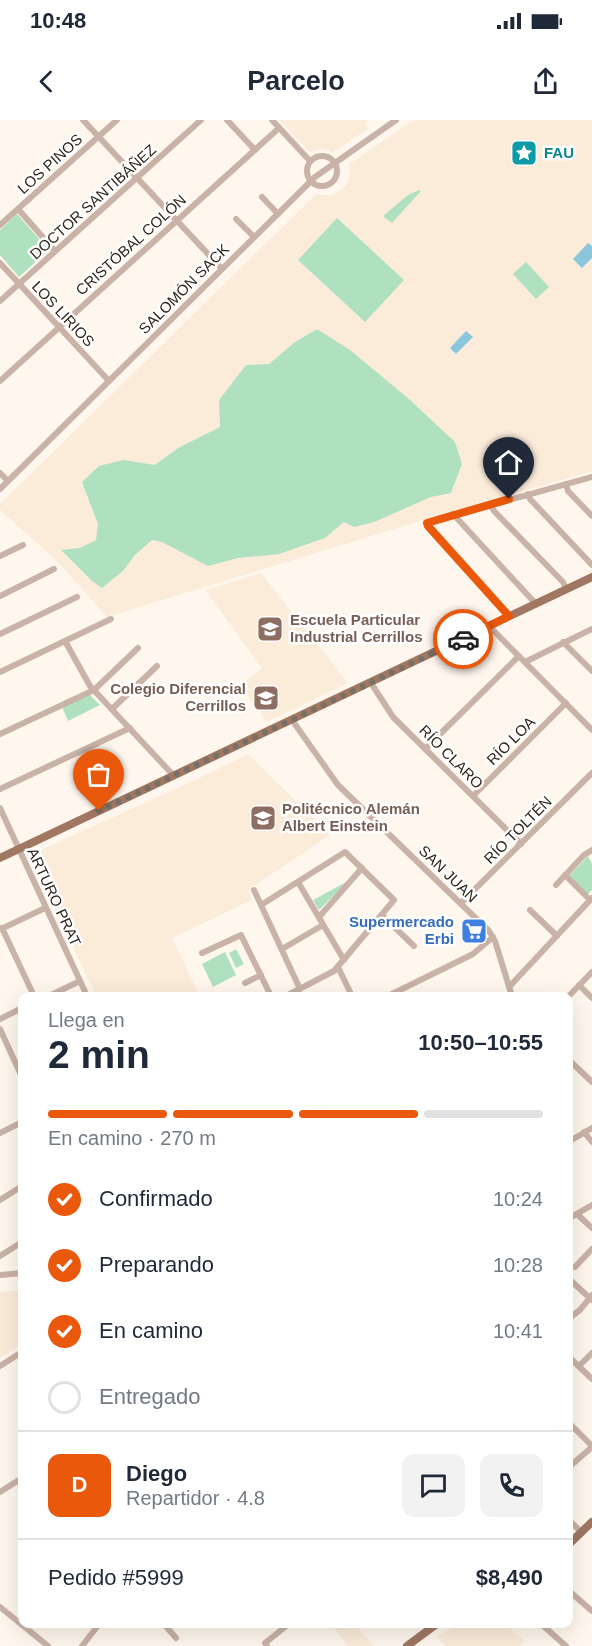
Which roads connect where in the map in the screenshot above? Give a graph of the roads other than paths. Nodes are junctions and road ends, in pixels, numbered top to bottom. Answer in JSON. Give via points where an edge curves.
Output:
{"nodes":[{"id":1,"x":82,"y":120,"type":"edge"},
{"id":2,"x":117,"y":120,"type":"edge"},
{"id":3,"x":201,"y":120,"type":"edge"},
{"id":4,"x":227,"y":120,"type":"edge"},
{"id":5,"x":272,"y":120,"type":"edge"},
{"id":6,"x":396,"y":120,"type":"edge"},
{"id":7,"x":279,"y":128,"type":"junction"},
{"id":8,"x":98,"y":137,"type":"junction"},
{"id":9,"x":255,"y":150,"type":"junction"},
{"id":10,"x":310,"y":161,"type":"junction"},
{"id":11,"x":334,"y":162,"type":"junction"},
{"id":12,"x":137,"y":178,"type":"junction"},
{"id":13,"x":310,"y":182,"type":"junction"},
{"id":14,"x":262,"y":197,"type":"dead end"},
{"id":15,"x":18,"y":209,"type":"junction"},
{"id":16,"x":278,"y":214,"type":"junction"},
{"id":17,"x":236,"y":219,"type":"dead end"},
{"id":18,"x":177,"y":220,"type":"junction"},
{"id":19,"x":0,"y":225,"type":"edge"},
{"id":20,"x":254,"y":237,"type":"junction"},
{"id":21,"x":55,"y":251,"type":"junction"},
{"id":22,"x":0,"y":263,"type":"edge"},
{"id":23,"x":222,"y":268,"type":"junction"},
{"id":24,"x":20,"y":284,"type":"junction"},
{"id":25,"x":0,"y":301,"type":"edge"},
{"id":26,"x":59,"y":327,"type":"junction"},
{"id":27,"x":0,"y":381,"type":"edge"},
{"id":28,"x":109,"y":381,"type":"junction"},
{"id":29,"x":0,"y":473,"type":"edge"},
{"id":30,"x":592,"y":477,"type":"edge"},
{"id":31,"x":8,"y":481,"type":"junction"},
{"id":32,"x":566,"y":484,"type":"junction"},
{"id":33,"x":0,"y":489,"type":"edge"},
{"id":34,"x":528,"y":494,"type":"junction"},
{"id":35,"x":490,"y":504,"type":"junction"},
{"id":36,"x":453,"y":514,"type":"junction"},
{"id":37,"x":592,"y":516,"type":"edge"},
{"id":38,"x":23,"y":545,"type":"dead end"},
{"id":39,"x":0,"y":556,"type":"edge"},
{"id":40,"x":592,"y":565,"type":"edge"},
{"id":41,"x":54,"y":569,"type":"dead end"},
{"id":42,"x":592,"y":578,"type":"edge"},
{"id":43,"x":566,"y":589,"type":"junction"},
{"id":44,"x":0,"y":596,"type":"edge"},
{"id":45,"x":77,"y":597,"type":"dead end"},
{"id":46,"x":536,"y":604,"type":"junction"},
{"id":47,"x":509,"y":616,"type":"junction"},
{"id":48,"x":111,"y":619,"type":"dead end"},
{"id":49,"x":489,"y":626,"type":"junction"},
{"id":50,"x":592,"y":629,"type":"edge"},
{"id":51,"x":0,"y":634,"type":"edge"},
{"id":52,"x":65,"y":641,"type":"junction"},
{"id":53,"x":563,"y":642,"type":"junction"},
{"id":54,"x":138,"y":648,"type":"dead end"},
{"id":55,"x":519,"y":656,"type":"junction"},
{"id":56,"x":525,"y":662,"type":"junction"},
{"id":57,"x":157,"y":666,"type":"dead end"},
{"id":58,"x":591,"y":669,"type":"edge"},
{"id":59,"x":0,"y":672,"type":"edge"},
{"id":60,"x":370,"y":683,"type":"junction"},
{"id":61,"x":94,"y":690,"type":"junction"},
{"id":62,"x":566,"y":703,"type":"junction"},
{"id":63,"x":112,"y":709,"type":"junction"},
{"id":64,"x":292,"y":720,"type":"junction"},
{"id":65,"x":130,"y":728,"type":"junction"},
{"id":66,"x":592,"y":730,"type":"edge"},
{"id":67,"x":0,"y":734,"type":"edge"},
{"id":68,"x":425,"y":749,"type":"junction"},
{"id":69,"x":592,"y":773,"type":"edge"},
{"id":70,"x":174,"y":776,"type":"junction"},
{"id":71,"x":0,"y":789,"type":"edge"},
{"id":72,"x":473,"y":796,"type":"junction"},
{"id":73,"x":0,"y":808,"type":"edge"},
{"id":74,"x":521,"y":844,"type":"junction"},
{"id":75,"x":18,"y":850,"type":"junction"},
{"id":76,"x":592,"y":850,"type":"edge"},
{"id":77,"x":0,"y":858,"type":"edge"},
{"id":78,"x":362,"y":868,"type":"junction"},
{"id":79,"x":565,"y":875,"type":"junction"},
{"id":80,"x":298,"y":882,"type":"junction"},
{"id":81,"x":556,"y":885,"type":"dead end"},
{"id":82,"x":254,"y":890,"type":"dead end"},
{"id":83,"x":591,"y":899,"type":"edge"},
{"id":84,"x":462,"y":903,"type":"junction"},
{"id":85,"x":261,"y":905,"type":"junction"},
{"id":86,"x":45,"y":908,"type":"junction"},
{"id":87,"x":530,"y":910,"type":"dead end"},
{"id":88,"x":382,"y":915,"type":"junction"},
{"id":89,"x":319,"y":916,"type":"junction"},
{"id":90,"x":323,"y":925,"type":"junction"},
{"id":91,"x":1,"y":929,"type":"edge"},
{"id":92,"x":557,"y":936,"type":"junction"},
{"id":93,"x":493,"y":937,"type":"junction"},
{"id":94,"x":414,"y":946,"type":"dead end"},
{"id":95,"x":282,"y":949,"type":"junction"},
{"id":96,"x":202,"y":953,"type":"dead end"},
{"id":97,"x":344,"y":960,"type":"junction"},
{"id":98,"x":338,"y":967,"type":"junction"},
{"id":99,"x":592,"y":972,"type":"edge"},
{"id":100,"x":261,"y":975,"type":"junction"},
{"id":101,"x":80,"y":981,"type":"junction"},
{"id":102,"x":245,"y":982,"type":"dead end"},
{"id":103,"x":579,"y":985,"type":"junction"},
{"id":104,"x":509,"y":987,"type":"junction"},
{"id":105,"x":300,"y":989,"type":"junction"},
{"id":106,"x":32,"y":992,"type":"edge"},
{"id":107,"x":57,"y":992,"type":"edge"},
{"id":108,"x":85,"y":992,"type":"edge"},
{"id":109,"x":269,"y":992,"type":"edge"},
{"id":110,"x":294,"y":992,"type":"edge"},
{"id":111,"x":350,"y":992,"type":"edge"},
{"id":112,"x":396,"y":992,"type":"edge"},
{"id":113,"x":511,"y":992,"type":"edge"},
{"id":114,"x":573,"y":992,"type":"edge"},
{"id":115,"x":592,"y":998,"type":"edge"},
{"id":116,"x":18,"y":1010,"type":"edge"},
{"id":117,"x":0,"y":1019,"type":"edge"},
{"id":118,"x":0,"y":1029,"type":"edge"},
{"id":119,"x":18,"y":1060,"type":"edge"},
{"id":120,"x":573,"y":1064,"type":"edge"},
{"id":121,"x":592,"y":1082,"type":"edge"},
{"id":122,"x":18,"y":1124,"type":"edge"},
{"id":123,"x":592,"y":1128,"type":"edge"},
{"id":124,"x":584,"y":1132,"type":"junction"},
{"id":125,"x":0,"y":1133,"type":"edge"},
{"id":126,"x":573,"y":1139,"type":"edge"},
{"id":127,"x":592,"y":1142,"type":"edge"},
{"id":128,"x":18,"y":1189,"type":"edge"},
{"id":129,"x":0,"y":1200,"type":"edge"},
{"id":130,"x":592,"y":1205,"type":"edge"},
{"id":131,"x":578,"y":1214,"type":"junction"},
{"id":132,"x":573,"y":1217,"type":"edge"},
{"id":133,"x":592,"y":1228,"type":"edge"},
{"id":134,"x":18,"y":1245,"type":"edge"},
{"id":135,"x":592,"y":1250,"type":"edge"},
{"id":136,"x":0,"y":1256,"type":"edge"},
{"id":137,"x":575,"y":1267,"type":"dead end"},
{"id":138,"x":18,"y":1273,"type":"edge"},
{"id":139,"x":0,"y":1275,"type":"edge"},
{"id":140,"x":573,"y":1282,"type":"edge"},
{"id":141,"x":591,"y":1298,"type":"edge"},
{"id":142,"x":573,"y":1314,"type":"edge"},
{"id":143,"x":592,"y":1353,"type":"edge"},
{"id":144,"x":18,"y":1355,"type":"edge"},
{"id":145,"x":573,"y":1361,"type":"edge"},
{"id":146,"x":0,"y":1366,"type":"edge"},
{"id":147,"x":579,"y":1366,"type":"junction"},
{"id":148,"x":592,"y":1379,"type":"edge"},
{"id":149,"x":573,"y":1427,"type":"edge"},
{"id":150,"x":592,"y":1446,"type":"edge"},
{"id":151,"x":573,"y":1463,"type":"edge"},
{"id":152,"x":18,"y":1481,"type":"edge"},
{"id":153,"x":0,"y":1492,"type":"edge"},
{"id":154,"x":592,"y":1522,"type":"edge"},
{"id":155,"x":573,"y":1524,"type":"edge"},
{"id":156,"x":582,"y":1533,"type":"junction"},
{"id":157,"x":573,"y":1541,"type":"edge"},
{"id":158,"x":573,"y":1594,"type":"edge"},
{"id":159,"x":0,"y":1607,"type":"edge"},
{"id":160,"x":592,"y":1611,"type":"edge"},
{"id":161,"x":18,"y":1622,"type":"edge"},
{"id":162,"x":26,"y":1628,"type":"edge"},
{"id":163,"x":96,"y":1628,"type":"edge"},
{"id":164,"x":167,"y":1628,"type":"edge"},
{"id":165,"x":285,"y":1628,"type":"edge"},
{"id":166,"x":432,"y":1628,"type":"edge"},
{"id":167,"x":546,"y":1628,"type":"edge"},
{"id":168,"x":176,"y":1638,"type":"dead end"},
{"id":169,"x":266,"y":1645,"type":"edge"},
{"id":170,"x":410,"y":1645,"type":"edge"},
{"id":171,"x":48,"y":1646,"type":"edge"},
{"id":172,"x":82,"y":1646,"type":"edge"},
{"id":173,"x":566,"y":1646,"type":"edge"}],
"edges":[{"from":1,"to":8,"type":"street"},
{"from":2,"to":8,"type":"street","name":"LOS PINOS"},
{"from":3,"to":12,"type":"street","name":"DOCTOR SANTIBÁÑEZ"},
{"from":4,"to":9,"type":"street"},
{"from":5,"to":7,"type":"street"},
{"from":6,"to":11,"type":"street","name":"SALOMÓN SACK"},
{"from":7,"to":9,"type":"street","name":"CRISTÓBAL COLÓN"},
{"from":7,"to":10,"type":"street"},
{"from":8,"to":12,"type":"street"},
{"from":8,"to":15,"type":"street","name":"LOS PINOS"},
{"from":9,"to":18,"type":"street","name":"CRISTÓBAL COLÓN"},
{"from":10,"to":11,"type":"street","via":[[322,156]]},
{"from":10,"to":13,"type":"street","via":[[306,170]]},
{"from":11,"to":13,"type":"street","name":"SALOMÓN SACK"},
{"from":11,"to":13,"type":"street","via":[[337,174],[332,183],[319,186]]},
{"from":12,"to":18,"type":"street"},
{"from":12,"to":21,"type":"street","name":"DOCTOR SANTIBÁÑEZ"},
{"from":13,"to":16,"type":"street","name":"SALOMÓN SACK"},
{"from":14,"to":16,"type":"street"},
{"from":15,"to":19,"type":"street","name":"LOS PINOS"},
{"from":15,"to":21,"type":"street"},
{"from":16,"to":20,"type":"street","name":"SALOMÓN SACK"},
{"from":17,"to":20,"type":"street"},
{"from":18,"to":23,"type":"street"},
{"from":18,"to":26,"type":"street","name":"CRISTÓBAL COLÓN"},
{"from":20,"to":23,"type":"street","name":"SALOMÓN SACK"},
{"from":21,"to":24,"type":"street","name":"DOCTOR SANTIBÁÑEZ"},
{"from":22,"to":24,"type":"street","name":"LOS LIRIOS"},
{"from":23,"to":28,"type":"street","name":"SALOMÓN SACK"},
{"from":24,"to":25,"type":"street","name":"DOCTOR SANTIBÁÑEZ"},
{"from":24,"to":26,"type":"street","name":"LOS LIRIOS"},
{"from":26,"to":27,"type":"street","name":"CRISTÓBAL COLÓN"},
{"from":26,"to":28,"type":"street","name":"LOS LIRIOS"},
{"from":28,"to":31,"type":"street","name":"SALOMÓN SACK"},
{"from":29,"to":31,"type":"street"},
{"from":30,"to":32,"type":"street"},
{"from":31,"to":33,"type":"street","name":"SALOMÓN SACK"},
{"from":32,"to":34,"type":"street"},
{"from":32,"to":37,"type":"street","via":[[570,494]]},
{"from":34,"to":35,"type":"street"},
{"from":34,"to":40,"type":"street"},
{"from":35,"to":36,"type":"street"},
{"from":35,"to":43,"type":"street"},
{"from":36,"to":46,"type":"street"},
{"from":36,"to":47,"type":"street","via":[[427,523],[428,526]]},
{"from":38,"to":39,"type":"street"},
{"from":41,"to":44,"type":"street"},
{"from":42,"to":43,"type":"main road"},
{"from":43,"to":46,"type":"main road"},
{"from":45,"to":51,"type":"street"},
{"from":46,"to":47,"type":"main road"},
{"from":47,"to":49,"type":"main road"},
{"from":48,"to":52,"type":"street"},
{"from":49,"to":55,"type":"street"},
{"from":49,"to":60,"type":"main road"},
{"from":50,"to":53,"type":"street"},
{"from":52,"to":59,"type":"street"},
{"from":52,"to":61,"type":"street"},
{"from":53,"to":56,"type":"street"},
{"from":53,"to":58,"type":"street"},
{"from":54,"to":61,"type":"street"},
{"from":55,"to":56,"type":"street"},
{"from":55,"to":68,"type":"street"},
{"from":56,"to":62,"type":"street"},
{"from":57,"to":63,"type":"street"},
{"from":60,"to":64,"type":"main road"},
{"from":60,"to":68,"type":"street","name":"RÍO CLARO","via":[[393,717]]},
{"from":61,"to":63,"type":"street"},
{"from":61,"to":67,"type":"street"},
{"from":62,"to":66,"type":"street"},
{"from":62,"to":72,"type":"street","name":"RÍO LOA"},
{"from":63,"to":65,"type":"street"},
{"from":64,"to":70,"type":"main road"},
{"from":64,"to":84,"type":"street","name":"SAN JUAN","via":[[332,778]]},
{"from":65,"to":70,"type":"street"},
{"from":65,"to":71,"type":"street"},
{"from":68,"to":72,"type":"street","name":"RÍO CLARO"},
{"from":69,"to":74,"type":"street","name":"RÍO TOLTÉN"},
{"from":70,"to":75,"type":"main road"},
{"from":72,"to":74,"type":"street","name":"RÍO CLARO"},
{"from":73,"to":75,"type":"street","name":"ARTURO PRAT"},
{"from":74,"to":84,"type":"street","name":"RÍO TOLTÉN"},
{"from":75,"to":77,"type":"main road"},
{"from":75,"to":86,"type":"street","name":"ARTURO PRAT"},
{"from":76,"to":79,"type":"street"},
{"from":78,"to":80,"type":"street","via":[[345,852]]},
{"from":78,"to":88,"type":"street","via":[[394,900]]},
{"from":78,"to":89,"type":"street"},
{"from":79,"to":81,"type":"street"},
{"from":79,"to":83,"type":"street"},
{"from":80,"to":85,"type":"street"},
{"from":80,"to":89,"type":"street"},
{"from":82,"to":85,"type":"street"},
{"from":83,"to":92,"type":"street"},
{"from":84,"to":93,"type":"street","name":"SAN JUAN"},
{"from":85,"to":95,"type":"street"},
{"from":86,"to":91,"type":"street"},
{"from":86,"to":101,"type":"street","name":"ARTURO PRAT"},
{"from":87,"to":92,"type":"street"},
{"from":88,"to":94,"type":"street"},
{"from":88,"to":97,"type":"street"},
{"from":89,"to":90,"type":"street"},
{"from":90,"to":95,"type":"street"},
{"from":90,"to":97,"type":"street"},
{"from":91,"to":106,"type":"street"},
{"from":92,"to":104,"type":"street"},
{"from":93,"to":104,"type":"street"},
{"from":93,"to":112,"type":"street","via":[[473,954]]},
{"from":95,"to":105,"type":"street"},
{"from":96,"to":100,"type":"street","via":[[242,935]]},
{"from":97,"to":98,"type":"street"},
{"from":98,"to":105,"type":"street"},
{"from":98,"to":111,"type":"street"},
{"from":99,"to":103,"type":"street"},
{"from":100,"to":102,"type":"street"},
{"from":100,"to":109,"type":"street"},
{"from":101,"to":107,"type":"street"},
{"from":101,"to":108,"type":"street","name":"ARTURO PRAT"},
{"from":103,"to":114,"type":"street"},
{"from":103,"to":115,"type":"street"},
{"from":104,"to":113,"type":"street"},
{"from":105,"to":110,"type":"street"},
{"from":116,"to":117,"type":"street"},
{"from":118,"to":119,"type":"street"},
{"from":120,"to":121,"type":"street"},
{"from":122,"to":125,"type":"street"},
{"from":123,"to":124,"type":"street"},
{"from":124,"to":126,"type":"street"},
{"from":124,"to":127,"type":"street"},
{"from":128,"to":129,"type":"street"},
{"from":130,"to":131,"type":"street"},
{"from":131,"to":132,"type":"street"},
{"from":131,"to":133,"type":"street"},
{"from":134,"to":136,"type":"street"},
{"from":135,"to":137,"type":"street"},
{"from":138,"to":139,"type":"street"},
{"from":140,"to":141,"type":"street"},
{"from":141,"to":142,"type":"street"},
{"from":143,"to":147,"type":"street"},
{"from":144,"to":146,"type":"street"},
{"from":145,"to":147,"type":"street"},
{"from":147,"to":148,"type":"street"},
{"from":149,"to":150,"type":"street"},
{"from":150,"to":151,"type":"street"},
{"from":152,"to":153,"type":"street"},
{"from":154,"to":156,"type":"main road"},
{"from":155,"to":156,"type":"street"},
{"from":156,"to":157,"type":"main road"},
{"from":158,"to":160,"type":"street"},
{"from":159,"to":161,"type":"street"},
{"from":162,"to":171,"type":"street"},
{"from":163,"to":172,"type":"street"},
{"from":164,"to":168,"type":"street"},
{"from":165,"to":169,"type":"street"},
{"from":166,"to":170,"type":"main road"},
{"from":167,"to":173,"type":"street"}]}
